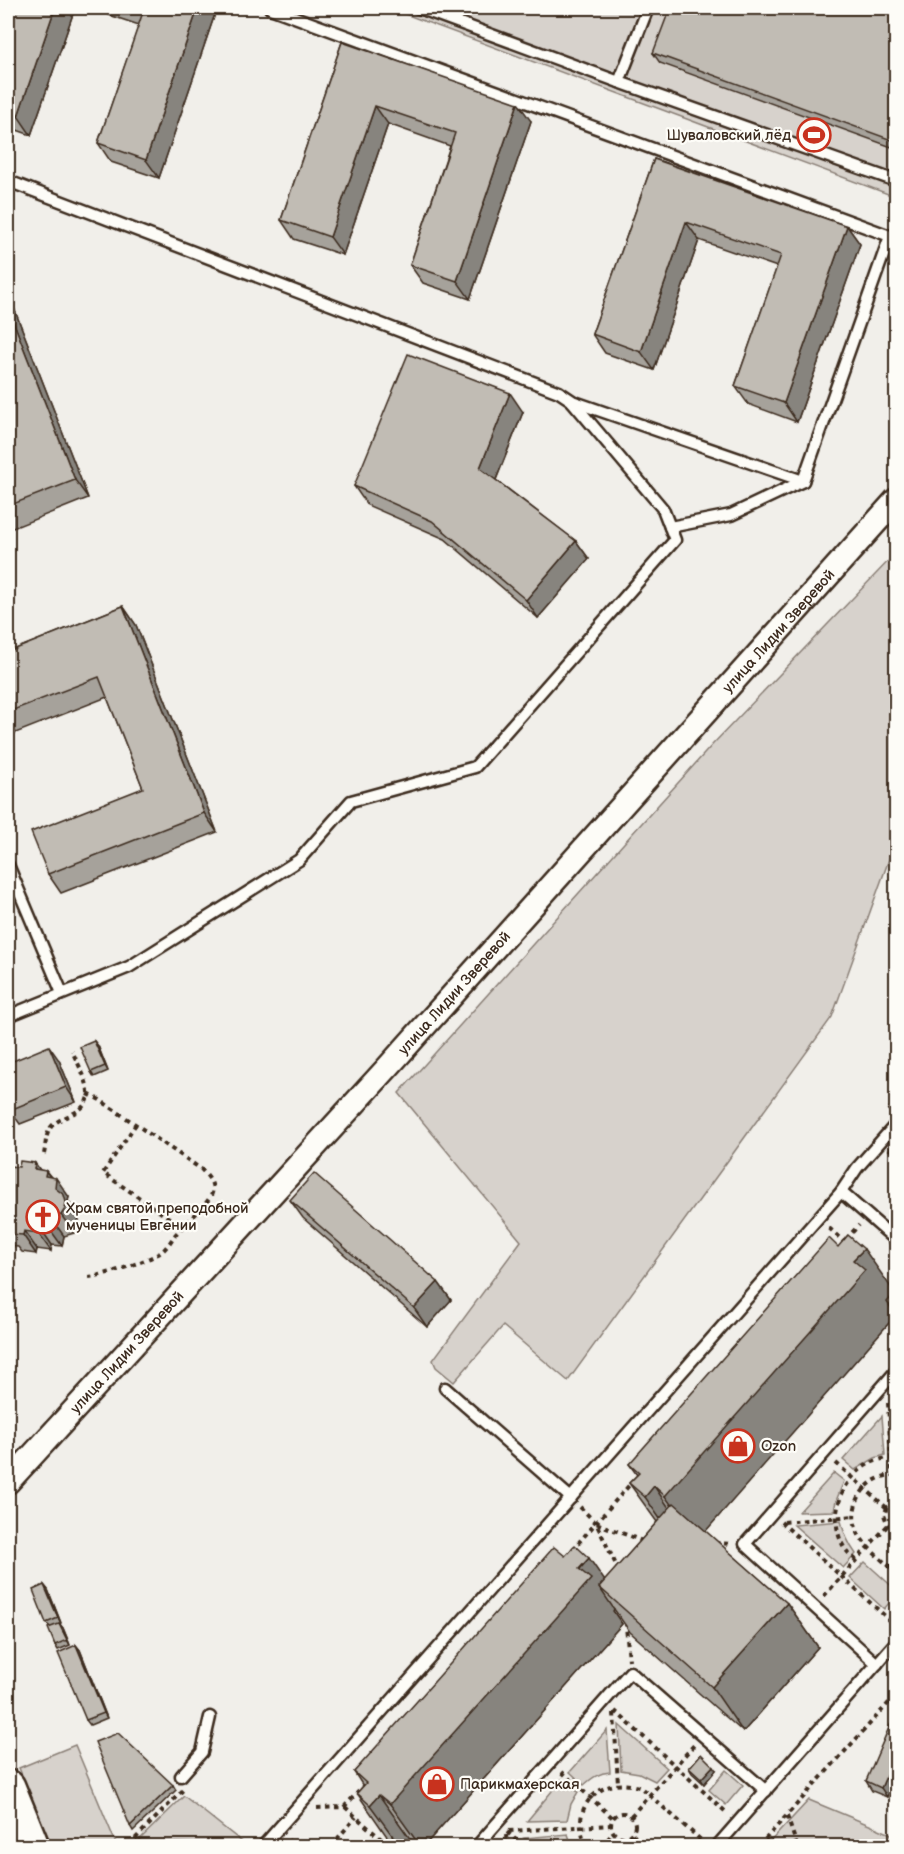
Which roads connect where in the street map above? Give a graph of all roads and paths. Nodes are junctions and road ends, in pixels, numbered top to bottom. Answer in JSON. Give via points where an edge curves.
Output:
{"nodes":[{"id":1,"x":270,"y":8,"type":"edge"},
{"id":2,"x":419,"y":8,"type":"edge"},
{"id":3,"x":648,"y":8,"type":"edge"},
{"id":4,"x":619,"y":82,"type":"junction"},
{"id":5,"x":8,"y":181,"type":"edge"},
{"id":6,"x":897,"y":181,"type":"edge"},
{"id":7,"x":571,"y":400,"type":"junction"},
{"id":8,"x":803,"y":481,"type":"junction"},
{"id":9,"x":897,"y":500,"type":"edge"},
{"id":10,"x":670,"y":527,"type":"junction"},
{"id":11,"x":8,"y":865,"type":"edge"},
{"id":12,"x":62,"y":993,"type":"junction"},
{"id":13,"x":8,"y":1016,"type":"edge"},
{"id":14,"x":72,"y":1051,"type":"dead end"},
{"id":15,"x":88,"y":1094,"type":"junction"},
{"id":16,"x":136,"y":1124,"type":"junction"},
{"id":17,"x":897,"y":1124,"type":"edge"},
{"id":18,"x":44,"y":1154,"type":"dead end"},
{"id":19,"x":841,"y":1192,"type":"junction"},
{"id":20,"x":859,"y":1225,"type":"dead end"},
{"id":21,"x":828,"y":1226,"type":"dead end"},
{"id":22,"x":181,"y":1228,"type":"junction"},
{"id":23,"x":897,"y":1240,"type":"edge"},
{"id":24,"x":844,"y":1242,"type":"junction"},
{"id":25,"x":836,"y":1251,"type":"edge"},
{"id":26,"x":89,"y":1277,"type":"dead end"},
{"id":27,"x":897,"y":1371,"type":"edge"},
{"id":28,"x":445,"y":1388,"type":"dead end"},
{"id":29,"x":888,"y":1401,"type":"dead end"},
{"id":30,"x":825,"y":1453,"type":"junction"},
{"id":31,"x":891,"y":1457,"type":"junction"},
{"id":32,"x":640,"y":1474,"type":"edge"},
{"id":33,"x":894,"y":1475,"type":"edge"},
{"id":34,"x":852,"y":1477,"type":"junction"},
{"id":35,"x":8,"y":1482,"type":"edge"},
{"id":36,"x":864,"y":1488,"type":"junction"},
{"id":37,"x":575,"y":1502,"type":"junction"},
{"id":38,"x":897,"y":1504,"type":"edge"},
{"id":39,"x":887,"y":1508,"type":"junction"},
{"id":40,"x":854,"y":1516,"type":"junction"},
{"id":41,"x":837,"y":1517,"type":"junction"},
{"id":42,"x":596,"y":1522,"type":"junction"},
{"id":43,"x":888,"y":1525,"type":"junction"},
{"id":44,"x":897,"y":1528,"type":"edge"},
{"id":45,"x":647,"y":1543,"type":"edge"},
{"id":46,"x":713,"y":1543,"type":"edge"},
{"id":47,"x":745,"y":1544,"type":"junction"},
{"id":48,"x":868,"y":1547,"type":"junction"},
{"id":49,"x":565,"y":1558,"type":"edge"},
{"id":50,"x":856,"y":1560,"type":"junction"},
{"id":51,"x":620,"y":1572,"type":"edge"},
{"id":52,"x":897,"y":1572,"type":"edge"},
{"id":53,"x":841,"y":1577,"type":"junction"},
{"id":54,"x":814,"y":1607,"type":"junction"},
{"id":55,"x":632,"y":1619,"type":"edge"},
{"id":56,"x":893,"y":1623,"type":"dead end"},
{"id":57,"x":897,"y":1642,"type":"edge"},
{"id":58,"x":877,"y":1664,"type":"junction"},
{"id":59,"x":630,"y":1672,"type":"junction"},
{"id":60,"x":897,"y":1695,"type":"edge"},
{"id":61,"x":604,"y":1702,"type":"junction"},
{"id":62,"x":614,"y":1710,"type":"junction"},
{"id":63,"x":210,"y":1717,"type":"dead end"},
{"id":64,"x":703,"y":1736,"type":"junction"},
{"id":65,"x":551,"y":1762,"type":"junction"},
{"id":66,"x":675,"y":1766,"type":"junction"},
{"id":67,"x":185,"y":1780,"type":"joint"},
{"id":68,"x":366,"y":1783,"type":"edge"},
{"id":69,"x":618,"y":1784,"type":"junction"},
{"id":70,"x":8,"y":1787,"type":"edge"},
{"id":71,"x":766,"y":1791,"type":"junction"},
{"id":72,"x":650,"y":1795,"type":"junction"},
{"id":73,"x":591,"y":1797,"type":"junction"},
{"id":74,"x":344,"y":1807,"type":"junction"},
{"id":75,"x":313,"y":1812,"type":"dead end"},
{"id":76,"x":726,"y":1812,"type":"dead end"},
{"id":77,"x":787,"y":1815,"type":"junction"},
{"id":78,"x":631,"y":1816,"type":"junction"},
{"id":79,"x":356,"y":1817,"type":"junction"},
{"id":80,"x":613,"y":1818,"type":"junction"},
{"id":81,"x":610,"y":1825,"type":"junction"},
{"id":82,"x":580,"y":1827,"type":"junction"},
{"id":83,"x":506,"y":1831,"type":"dead end"},
{"id":84,"x":295,"y":1833,"type":"dead end"},
{"id":85,"x":613,"y":1833,"type":"junction"},
{"id":86,"x":632,"y":1834,"type":"junction"},
{"id":87,"x":288,"y":1840,"type":"junction"},
{"id":88,"x":701,"y":1840,"type":"dead end"},
{"id":89,"x":382,"y":1841,"type":"junction"},
{"id":90,"x":32,"y":1846,"type":"edge"},
{"id":91,"x":166,"y":1846,"type":"edge"},
{"id":92,"x":263,"y":1846,"type":"edge"},
{"id":93,"x":283,"y":1846,"type":"edge"},
{"id":94,"x":295,"y":1846,"type":"edge"},
{"id":95,"x":331,"y":1846,"type":"edge"},
{"id":96,"x":377,"y":1846,"type":"edge"},
{"id":97,"x":389,"y":1846,"type":"edge"},
{"id":98,"x":477,"y":1846,"type":"edge"},
{"id":99,"x":587,"y":1846,"type":"edge"},
{"id":100,"x":602,"y":1846,"type":"edge"},
{"id":101,"x":646,"y":1846,"type":"edge"},
{"id":102,"x":717,"y":1846,"type":"edge"},
{"id":103,"x":759,"y":1846,"type":"edge"},
{"id":104,"x":797,"y":1846,"type":"edge"}],
"edges":[{"from":1,"to":8,"type":"lane","via":[[890,236]]},
{"from":2,"to":4,"type":"lane"},
{"from":3,"to":4,"type":"lane"},
{"from":4,"to":6,"type":"lane"},
{"from":5,"to":7,"type":"lane","via":[[559,392]]},
{"from":7,"to":8,"type":"lane"},
{"from":7,"to":10,"type":"lane","via":[[663,509]]},
{"from":8,"to":10,"type":"lane","via":[[730,515]]},
{"from":9,"to":35,"type":"street","name":"улица Лидии Зверевой","via":[[388,1068]]},
{"from":10,"to":12,"type":"lane","via":[[675,540],[475,768],[351,801],[299,861],[129,967]]},
{"from":11,"to":12,"type":"lane"},
{"from":12,"to":13,"type":"lane"},
{"from":14,"to":15,"type":"path"},
{"from":15,"to":16,"type":"path"},
{"from":15,"to":18,"type":"path","via":[[84,1106],[51,1127]]},
{"from":16,"to":22,"type":"path","via":[[201,1169],[212,1185],[209,1199]]},
{"from":16,"to":22,"type":"path","via":[[103,1173]]},
{"from":17,"to":19,"type":"lane"},
{"from":19,"to":23,"type":"lane"},
{"from":19,"to":37,"type":"lane"},
{"from":20,"to":24,"type":"path"},
{"from":21,"to":24,"type":"path"},
{"from":22,"to":26,"type":"path","via":[[162,1252]]},
{"from":24,"to":25,"type":"path"},
{"from":27,"to":30,"type":"lane"},
{"from":28,"to":37,"type":"lane"},
{"from":29,"to":31,"type":"path"},
{"from":30,"to":34,"type":"path"},
{"from":30,"to":47,"type":"lane"},
{"from":31,"to":33,"type":"path"},
{"from":31,"to":34,"type":"path","via":[[869,1463]]},
{"from":32,"to":42,"type":"path"},
{"from":33,"to":36,"type":"path","via":[[880,1477]]},
{"from":34,"to":36,"type":"path"},
{"from":34,"to":41,"type":"path","via":[[844,1487]]},
{"from":36,"to":39,"type":"path"},
{"from":36,"to":40,"type":"path"},
{"from":37,"to":42,"type":"path"},
{"from":37,"to":92,"type":"lane"},
{"from":38,"to":39,"type":"path"},
{"from":39,"to":43,"type":"path","via":[[884,1515]]},
{"from":40,"to":41,"type":"path"},
{"from":40,"to":48,"type":"path","via":[[855,1526]]},
{"from":41,"to":50,"type":"path","via":[[840,1539]]},
{"from":41,"to":53,"type":"path","via":[[780,1522]]},
{"from":42,"to":45,"type":"path"},
{"from":42,"to":49,"type":"path"},
{"from":42,"to":51,"type":"path"},
{"from":43,"to":44,"type":"path"},
{"from":43,"to":48,"type":"path"},
{"from":46,"to":47,"type":"path"},
{"from":47,"to":54,"type":"lane"},
{"from":48,"to":50,"type":"path"},
{"from":48,"to":52,"type":"path"},
{"from":50,"to":53,"type":"path"},
{"from":53,"to":54,"type":"path"},
{"from":53,"to":56,"type":"path"},
{"from":54,"to":58,"type":"lane"},
{"from":55,"to":59,"type":"path","via":[[626,1626]]},
{"from":57,"to":58,"type":"lane"},
{"from":58,"to":71,"type":"lane"},
{"from":59,"to":61,"type":"lane"},
{"from":59,"to":64,"type":"lane"},
{"from":60,"to":77,"type":"path"},
{"from":61,"to":62,"type":"path"},
{"from":61,"to":65,"type":"lane"},
{"from":62,"to":66,"type":"path"},
{"from":62,"to":69,"type":"path"},
{"from":63,"to":67,"type":"lane","via":[[202,1752]]},
{"from":64,"to":66,"type":"path"},
{"from":64,"to":71,"type":"lane"},
{"from":65,"to":73,"type":"path"},
{"from":65,"to":98,"type":"lane"},
{"from":66,"to":72,"type":"path"},
{"from":66,"to":76,"type":"path"},
{"from":67,"to":91,"type":"path","via":[[129,1845]]},
{"from":68,"to":74,"type":"path"},
{"from":69,"to":72,"type":"path","via":[[630,1784]]},
{"from":69,"to":73,"type":"path"},
{"from":70,"to":90,"type":"main road"},
{"from":71,"to":102,"type":"lane"},
{"from":72,"to":78,"type":"path"},
{"from":72,"to":88,"type":"path"},
{"from":73,"to":80,"type":"path"},
{"from":73,"to":82,"type":"path"},
{"from":74,"to":75,"type":"path","via":[[318,1806]]},
{"from":74,"to":79,"type":"path"},
{"from":77,"to":103,"type":"path"},
{"from":77,"to":104,"type":"path"},
{"from":78,"to":80,"type":"path","via":[[623,1813]]},
{"from":78,"to":86,"type":"path","via":[[635,1827]]},
{"from":79,"to":89,"type":"path"},
{"from":79,"to":95,"type":"path"},
{"from":80,"to":81,"type":"path"},
{"from":81,"to":82,"type":"path"},
{"from":81,"to":85,"type":"path"},
{"from":82,"to":83,"type":"path"},
{"from":82,"to":99,"type":"path"},
{"from":84,"to":87,"type":"path"},
{"from":85,"to":86,"type":"path","via":[[620,1838]]},
{"from":85,"to":100,"type":"path"},
{"from":86,"to":101,"type":"path"},
{"from":87,"to":93,"type":"path"},
{"from":87,"to":94,"type":"path"},
{"from":89,"to":96,"type":"path"},
{"from":89,"to":97,"type":"path"}]}
